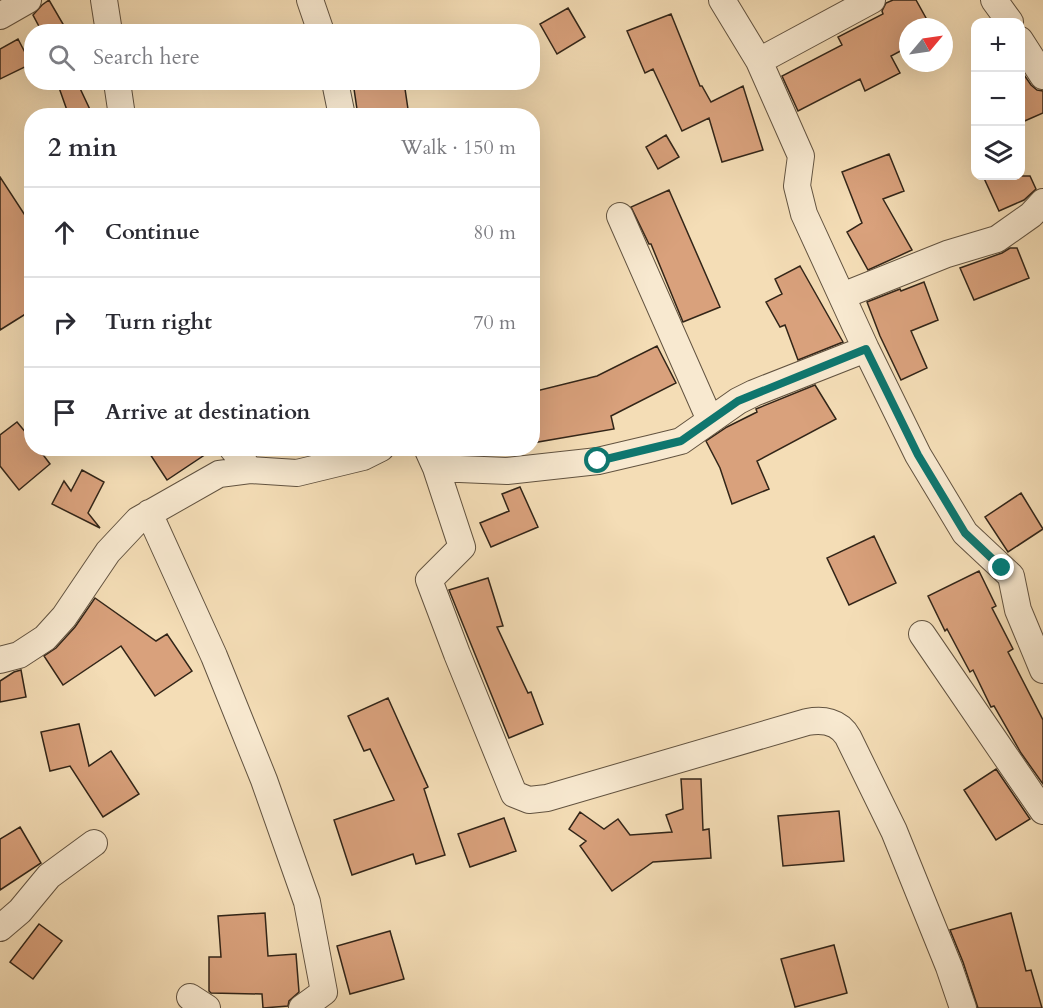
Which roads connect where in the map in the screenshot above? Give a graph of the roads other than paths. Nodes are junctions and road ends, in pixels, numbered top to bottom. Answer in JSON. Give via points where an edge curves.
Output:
{"nodes":[{"id":1,"x":28,"y":0,"type":"edge"},
{"id":2,"x":104,"y":0,"type":"edge"},
{"id":3,"x":310,"y":0,"type":"edge"},
{"id":4,"x":722,"y":0,"type":"edge"},
{"id":5,"x":872,"y":0,"type":"edge"},
{"id":6,"x":994,"y":0,"type":"edge"},
{"id":7,"x":0,"y":16,"type":"edge"},
{"id":8,"x":1007,"y":18,"type":"edge"},
{"id":9,"x":108,"y":24,"type":"edge"},
{"id":10,"x":318,"y":24,"type":"edge"},
{"id":11,"x":1025,"y":48,"type":"edge"},
{"id":12,"x":759,"y":61,"type":"junction"},
{"id":13,"x":1043,"y":76,"type":"edge"},
{"id":14,"x":118,"y":90,"type":"edge"},
{"id":15,"x":337,"y":90,"type":"edge"},
{"id":16,"x":121,"y":108,"type":"edge"},
{"id":17,"x":340,"y":108,"type":"edge"},
{"id":18,"x":1043,"y":202,"type":"edge"},
{"id":19,"x":620,"y":216,"type":"dead end"},
{"id":20,"x":842,"y":296,"type":"junction"},
{"id":21,"x":866,"y":349,"type":"junction"},
{"id":22,"x":710,"y":420,"type":"junction"},
{"id":23,"x":239,"y":456,"type":"edge"},
{"id":24,"x":365,"y":456,"type":"edge"},
{"id":25,"x":432,"y":458,"type":"edge"},
{"id":26,"x":250,"y":470,"type":"junction"},
{"id":27,"x":149,"y":513,"type":"junction"},
{"id":28,"x":922,"y":634,"type":"dead end"},
{"id":29,"x":0,"y":660,"type":"edge"},
{"id":30,"x":1043,"y":670,"type":"edge"},
{"id":31,"x":1043,"y":811,"type":"edge"},
{"id":32,"x":94,"y":843,"type":"dead end"},
{"id":33,"x":0,"y":928,"type":"edge"},
{"id":34,"x":302,"y":1008,"type":"edge"},
{"id":35,"x":963,"y":1008,"type":"edge"}],
"edges":[{"from":1,"to":7,"type":"street"},
{"from":2,"to":9,"type":"street"},
{"from":3,"to":10,"type":"street"},
{"from":4,"to":12,"type":"street"},
{"from":5,"to":12,"type":"street"},
{"from":6,"to":8,"type":"street"},
{"from":11,"to":13,"type":"street"},
{"from":12,"to":20,"type":"street","via":[[801,156],[797,186],[804,214]]},
{"from":14,"to":16,"type":"street"},
{"from":15,"to":17,"type":"street"},
{"from":18,"to":20,"type":"street","via":[[997,239],[947,254]]},
{"from":19,"to":22,"type":"street"},
{"from":20,"to":21,"type":"street"},
{"from":21,"to":22,"type":"street","via":[[754,393]]},
{"from":21,"to":30,"type":"street","via":[[918,455],[965,533],[1011,576],[1018,610]]},
{"from":22,"to":25,"type":"street","via":[[681,441],[598,461],[507,471]]},
{"from":23,"to":26,"type":"street"},
{"from":24,"to":26,"type":"street","via":[[297,473]]},
{"from":25,"to":35,"type":"street","via":[[462,547],[429,580],[514,794],[529,800],[547,798],[807,722],[837,724],[848,737],[894,831]]},
{"from":26,"to":27,"type":"street","via":[[219,474]]},
{"from":27,"to":29,"type":"street","via":[[108,552],[45,639],[19,655]]},
{"from":27,"to":34,"type":"street","via":[[214,656],[308,902],[324,992]]},
{"from":28,"to":31,"type":"street"},
{"from":32,"to":33,"type":"street","via":[[50,876]]}]}
